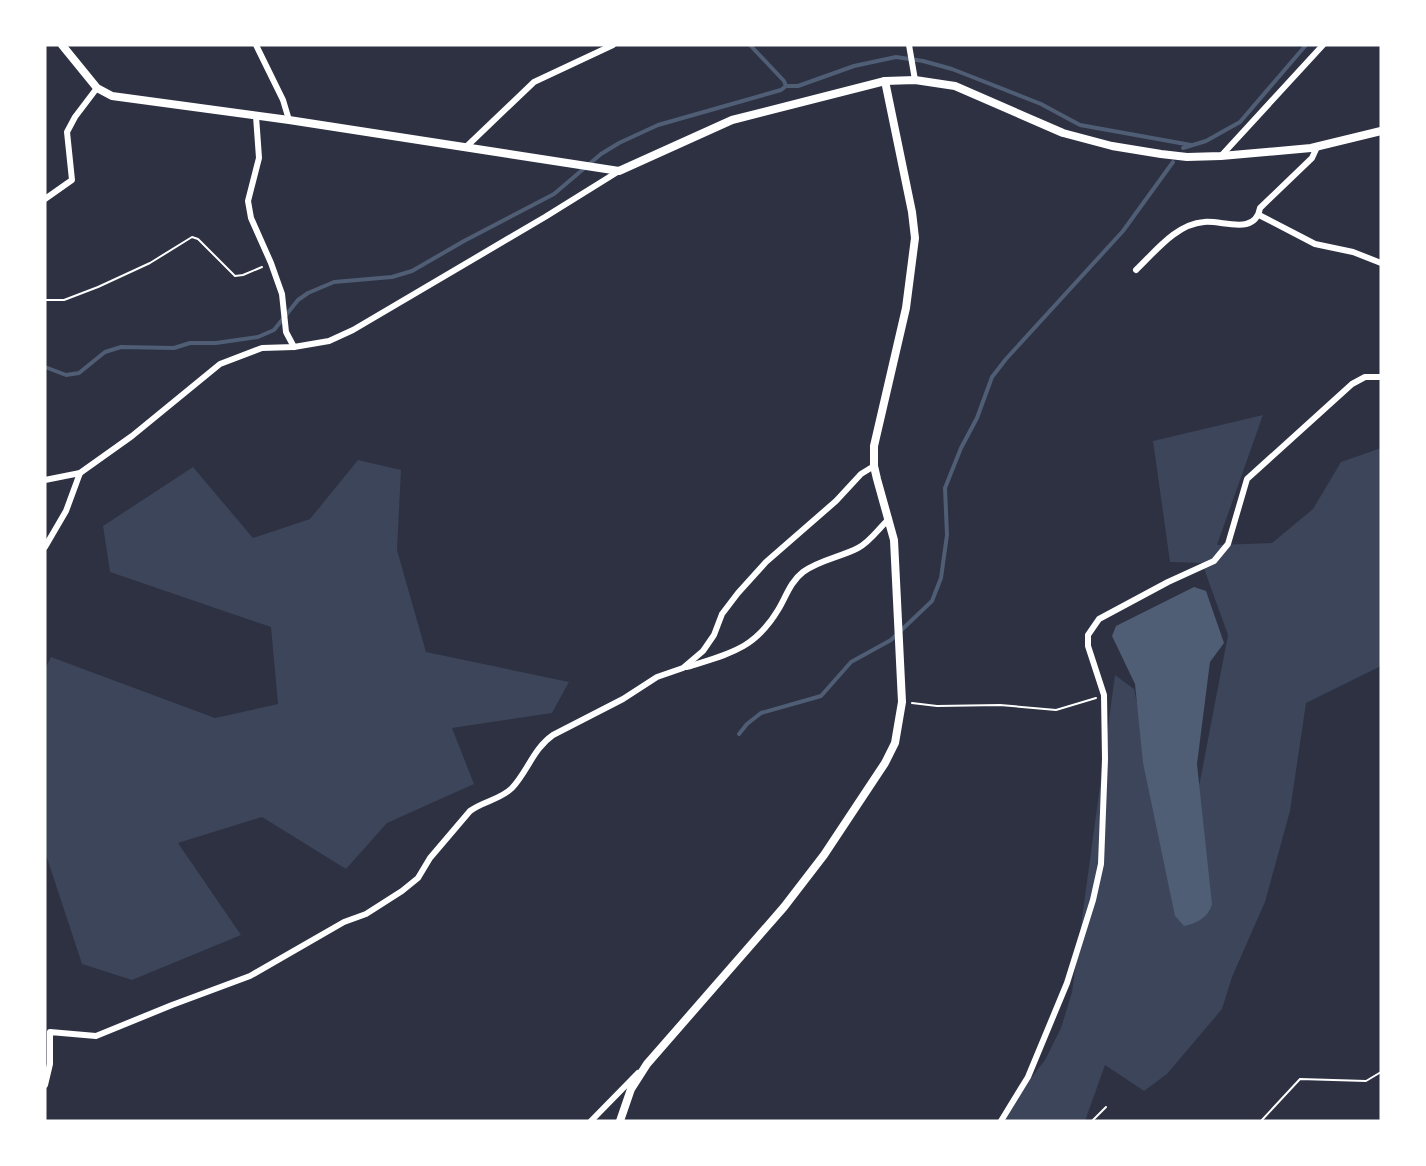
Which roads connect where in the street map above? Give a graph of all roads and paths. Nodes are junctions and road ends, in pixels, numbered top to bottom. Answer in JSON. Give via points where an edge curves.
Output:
{"nodes":[{"id":1,"x":62,"y":45,"type":"edge"},
{"id":2,"x":256,"y":45,"type":"edge"},
{"id":3,"x":614,"y":45,"type":"edge"},
{"id":4,"x":909,"y":45,"type":"edge"},
{"id":5,"x":1323,"y":45,"type":"edge"},
{"id":6,"x":915,"y":80,"type":"junction"},
{"id":7,"x":885,"y":81,"type":"junction"},
{"id":8,"x":97,"y":88,"type":"junction"},
{"id":9,"x":255,"y":116,"type":"junction"},
{"id":10,"x":289,"y":120,"type":"junction"},
{"id":11,"x":1381,"y":131,"type":"edge"},
{"id":12,"x":466,"y":147,"type":"junction"},
{"id":13,"x":1317,"y":147,"type":"junction"},
{"id":14,"x":1221,"y":156,"type":"junction"},
{"id":15,"x":620,"y":171,"type":"junction"},
{"id":16,"x":45,"y":198,"type":"edge"},
{"id":17,"x":1259,"y":215,"type":"junction"},
{"id":18,"x":271,"y":263,"type":"junction"},
{"id":19,"x":1381,"y":263,"type":"edge"},
{"id":20,"x":1136,"y":270,"type":"dead end"},
{"id":21,"x":45,"y":300,"type":"edge"},
{"id":22,"x":294,"y":347,"type":"junction"},
{"id":23,"x":1381,"y":377,"type":"edge"},
{"id":24,"x":874,"y":466,"type":"junction"},
{"id":25,"x":80,"y":473,"type":"junction"},
{"id":26,"x":45,"y":480,"type":"edge"},
{"id":27,"x":889,"y":519,"type":"junction"},
{"id":28,"x":45,"y":547,"type":"edge"},
{"id":29,"x":683,"y":668,"type":"junction"},
{"id":30,"x":1104,"y":695,"type":"junction"},
{"id":31,"x":902,"y":702,"type":"junction"},
{"id":32,"x":647,"y":1064,"type":"junction"},
{"id":33,"x":1381,"y":1072,"type":"edge"},
{"id":34,"x":45,"y":1085,"type":"edge"},
{"id":35,"x":1106,"y":1107,"type":"dead end"},
{"id":36,"x":591,"y":1121,"type":"edge"},
{"id":37,"x":620,"y":1121,"type":"edge"},
{"id":38,"x":1001,"y":1121,"type":"edge"},
{"id":39,"x":1092,"y":1121,"type":"edge"},
{"id":40,"x":1261,"y":1121,"type":"edge"}],
"edges":[{"from":1,"to":8,"type":"street"},
{"from":2,"to":10,"type":"street"},
{"from":3,"to":12,"type":"street","via":[[534,82]]},
{"from":4,"to":6,"type":"street"},
{"from":5,"to":14,"type":"street"},
{"from":6,"to":7,"type":"street"},
{"from":6,"to":14,"type":"street","via":[[955,86],[1063,133],[1112,146],[1187,157]]},
{"from":7,"to":15,"type":"street","via":[[732,120]]},
{"from":7,"to":24,"type":"street","via":[[915,238],[906,308],[874,446]]},
{"from":8,"to":9,"type":"street","via":[[112,96]]},
{"from":8,"to":16,"type":"street","via":[[67,132],[72,180]]},
{"from":9,"to":10,"type":"street"},
{"from":9,"to":18,"type":"street","via":[[259,158],[248,201],[250,218]]},
{"from":10,"to":12,"type":"street"},
{"from":11,"to":13,"type":"street"},
{"from":12,"to":15,"type":"street"},
{"from":13,"to":14,"type":"street"},
{"from":13,"to":17,"type":"street","via":[[1312,158],[1260,208]]},
{"from":15,"to":22,"type":"street","via":[[353,330]]},
{"from":17,"to":19,"type":"street","via":[[1315,244]]},
{"from":17,"to":20,"type":"street","via":[[1247,225],[1203,222],[1179,229]]},
{"from":18,"to":21,"type":"path","via":[[236,276],[192,237],[150,263],[98,287],[64,300]]},
{"from":18,"to":22,"type":"street","via":[[282,294],[286,332]]},
{"from":22,"to":25,"type":"street","via":[[262,348],[220,364]]},
{"from":23,"to":30,"type":"street","via":[[1365,377],[1352,384],[1247,478],[1228,544],[1214,561],[1099,619],[1088,634],[1088,646]]},
{"from":24,"to":27,"type":"street"},
{"from":24,"to":29,"type":"street","via":[[766,562],[722,614],[703,651]]},
{"from":25,"to":26,"type":"street"},
{"from":25,"to":28,"type":"street","via":[[66,511]]},
{"from":27,"to":29,"type":"street","via":[[860,547],[797,576],[778,610],[752,642]]},
{"from":27,"to":31,"type":"street","via":[[894,540]]},
{"from":29,"to":34,"type":"street","via":[[657,678],[543,742],[510,791],[477,805],[411,885],[366,914],[344,922],[250,976],[106,1033],[96,1036],[50,1032],[50,1064]]},
{"from":30,"to":31,"type":"path","via":[[1056,710]]},
{"from":30,"to":38,"type":"street","via":[[1101,864],[1093,900],[1067,983],[1033,1067]]},
{"from":31,"to":32,"type":"street","via":[[895,743],[885,763],[824,855],[784,907]]},
{"from":32,"to":36,"type":"street"},
{"from":32,"to":37,"type":"street","via":[[631,1089]]},
{"from":33,"to":40,"type":"path","via":[[1366,1081],[1300,1079]]},
{"from":35,"to":39,"type":"path"}]}
